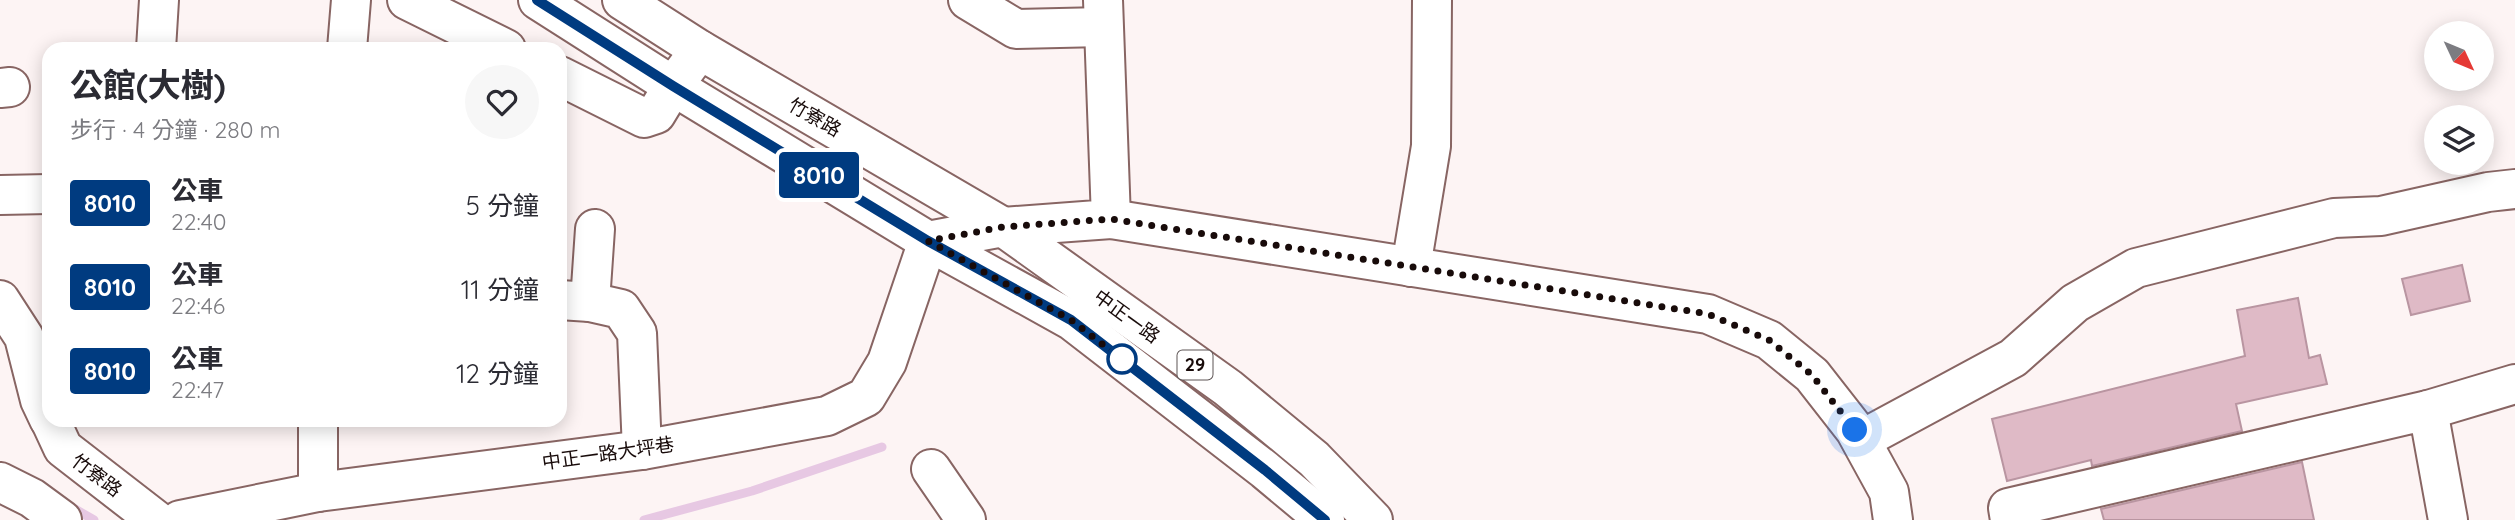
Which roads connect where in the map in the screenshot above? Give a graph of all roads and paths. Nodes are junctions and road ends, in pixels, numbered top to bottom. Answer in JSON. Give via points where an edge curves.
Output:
{"nodes":[{"id":1,"x":159,"y":0,"type":"edge"},
{"id":2,"x":351,"y":0,"type":"edge"},
{"id":3,"x":407,"y":0,"type":"edge"},
{"id":4,"x":537,"y":0,"type":"edge"},
{"id":5,"x":622,"y":0,"type":"edge"},
{"id":6,"x":968,"y":0,"type":"edge"},
{"id":7,"x":1432,"y":0,"type":"edge"},
{"id":8,"x":1103,"y":13,"type":"edge"},
{"id":9,"x":156,"y":42,"type":"edge"},
{"id":10,"x":348,"y":42,"type":"edge"},
{"id":11,"x":492,"y":42,"type":"edge"},
{"id":12,"x":700,"y":50,"type":"junction"},
{"id":13,"x":567,"y":80,"type":"edge"},
{"id":14,"x":673,"y":86,"type":"junction"},
{"id":15,"x":2515,"y":189,"type":"edge"},
{"id":16,"x":42,"y":194,"type":"edge"},
{"id":17,"x":0,"y":195,"type":"edge"},
{"id":18,"x":1111,"y":219,"type":"junction"},
{"id":19,"x":1003,"y":227,"type":"junction"},
{"id":20,"x":596,"y":229,"type":"dead end"},
{"id":21,"x":928,"y":241,"type":"junction"},
{"id":22,"x":1411,"y":267,"type":"junction"},
{"id":23,"x":0,"y":300,"type":"edge"},
{"id":24,"x":575,"y":301,"type":"edge"},
{"id":25,"x":2515,"y":384,"type":"edge"},
{"id":26,"x":42,"y":404,"type":"edge"},
{"id":27,"x":2428,"y":410,"type":"junction"},
{"id":28,"x":53,"y":427,"type":"edge"},
{"id":29,"x":318,"y":427,"type":"edge"},
{"id":30,"x":1861,"y":440,"type":"junction"},
{"id":31,"x":642,"y":450,"type":"junction"},
{"id":32,"x":930,"y":469,"type":"dead end"},
{"id":33,"x":0,"y":482,"type":"edge"},
{"id":34,"x":318,"y":492,"type":"junction"},
{"id":35,"x":62,"y":520,"type":"edge"},
{"id":36,"x":156,"y":520,"type":"edge"},
{"id":37,"x":180,"y":520,"type":"edge"},
{"id":38,"x":966,"y":520,"type":"edge"},
{"id":39,"x":1325,"y":520,"type":"edge"},
{"id":40,"x":1373,"y":520,"type":"edge"},
{"id":41,"x":1893,"y":520,"type":"edge"},
{"id":42,"x":2010,"y":520,"type":"edge"},
{"id":43,"x":2448,"y":520,"type":"edge"}],
"edges":[{"from":1,"to":9,"type":"street"},
{"from":2,"to":10,"type":"street"},
{"from":3,"to":11,"type":"street"},
{"from":4,"to":14,"type":"street","number":"29"},
{"from":5,"to":12,"type":"street","name":"竹寮路","number":"29"},
{"from":6,"to":8,"type":"street","via":[[1016,29]]},
{"from":7,"to":22,"type":"street","via":[[1432,146]]},
{"from":8,"to":18,"type":"street"},
{"from":12,"to":14,"type":"street"},
{"from":12,"to":19,"type":"street","name":"竹寮路","number":"29"},
{"from":13,"to":14,"type":"street","via":[[644,118],[656,114]]},
{"from":14,"to":21,"type":"street","number":"29"},
{"from":15,"to":30,"type":"street","via":[[2381,216],[2334,218],[2136,268],[2075,303],[2013,358]]},
{"from":16,"to":17,"type":"street"},
{"from":18,"to":19,"type":"street"},
{"from":18,"to":22,"type":"street"},
{"from":19,"to":21,"type":"street"},
{"from":19,"to":40,"type":"street","name":"中正一路","number":"29","via":[[1228,388],[1314,459]]},
{"from":20,"to":24,"type":"street"},
{"from":21,"to":31,"type":"street","name":"中正一路大坪巷","via":[[887,362],[866,397],[827,416]]},
{"from":21,"to":39,"type":"street","name":"中正一路","number":"29","via":[[1071,320]]},
{"from":22,"to":30,"type":"street","via":[[1708,314],[1769,340],[1812,375]]},
{"from":23,"to":26,"type":"street","name":"竹寮路","via":[[24,337]]},
{"from":24,"to":31,"type":"street","via":[[621,309],[637,334]]},
{"from":25,"to":27,"type":"street"},
{"from":27,"to":42,"type":"street","via":[[2008,508]]},
{"from":27,"to":43,"type":"street"},
{"from":28,"to":36,"type":"street","name":"竹寮路","via":[[62,448]]},
{"from":29,"to":34,"type":"street"},
{"from":30,"to":41,"type":"street","via":[[1889,492]]},
{"from":31,"to":34,"type":"street","name":"中正一路大坪巷"},
{"from":32,"to":38,"type":"street"},
{"from":33,"to":35,"type":"street"},
{"from":34,"to":37,"type":"street","name":"中正一路大坪巷"}]}
